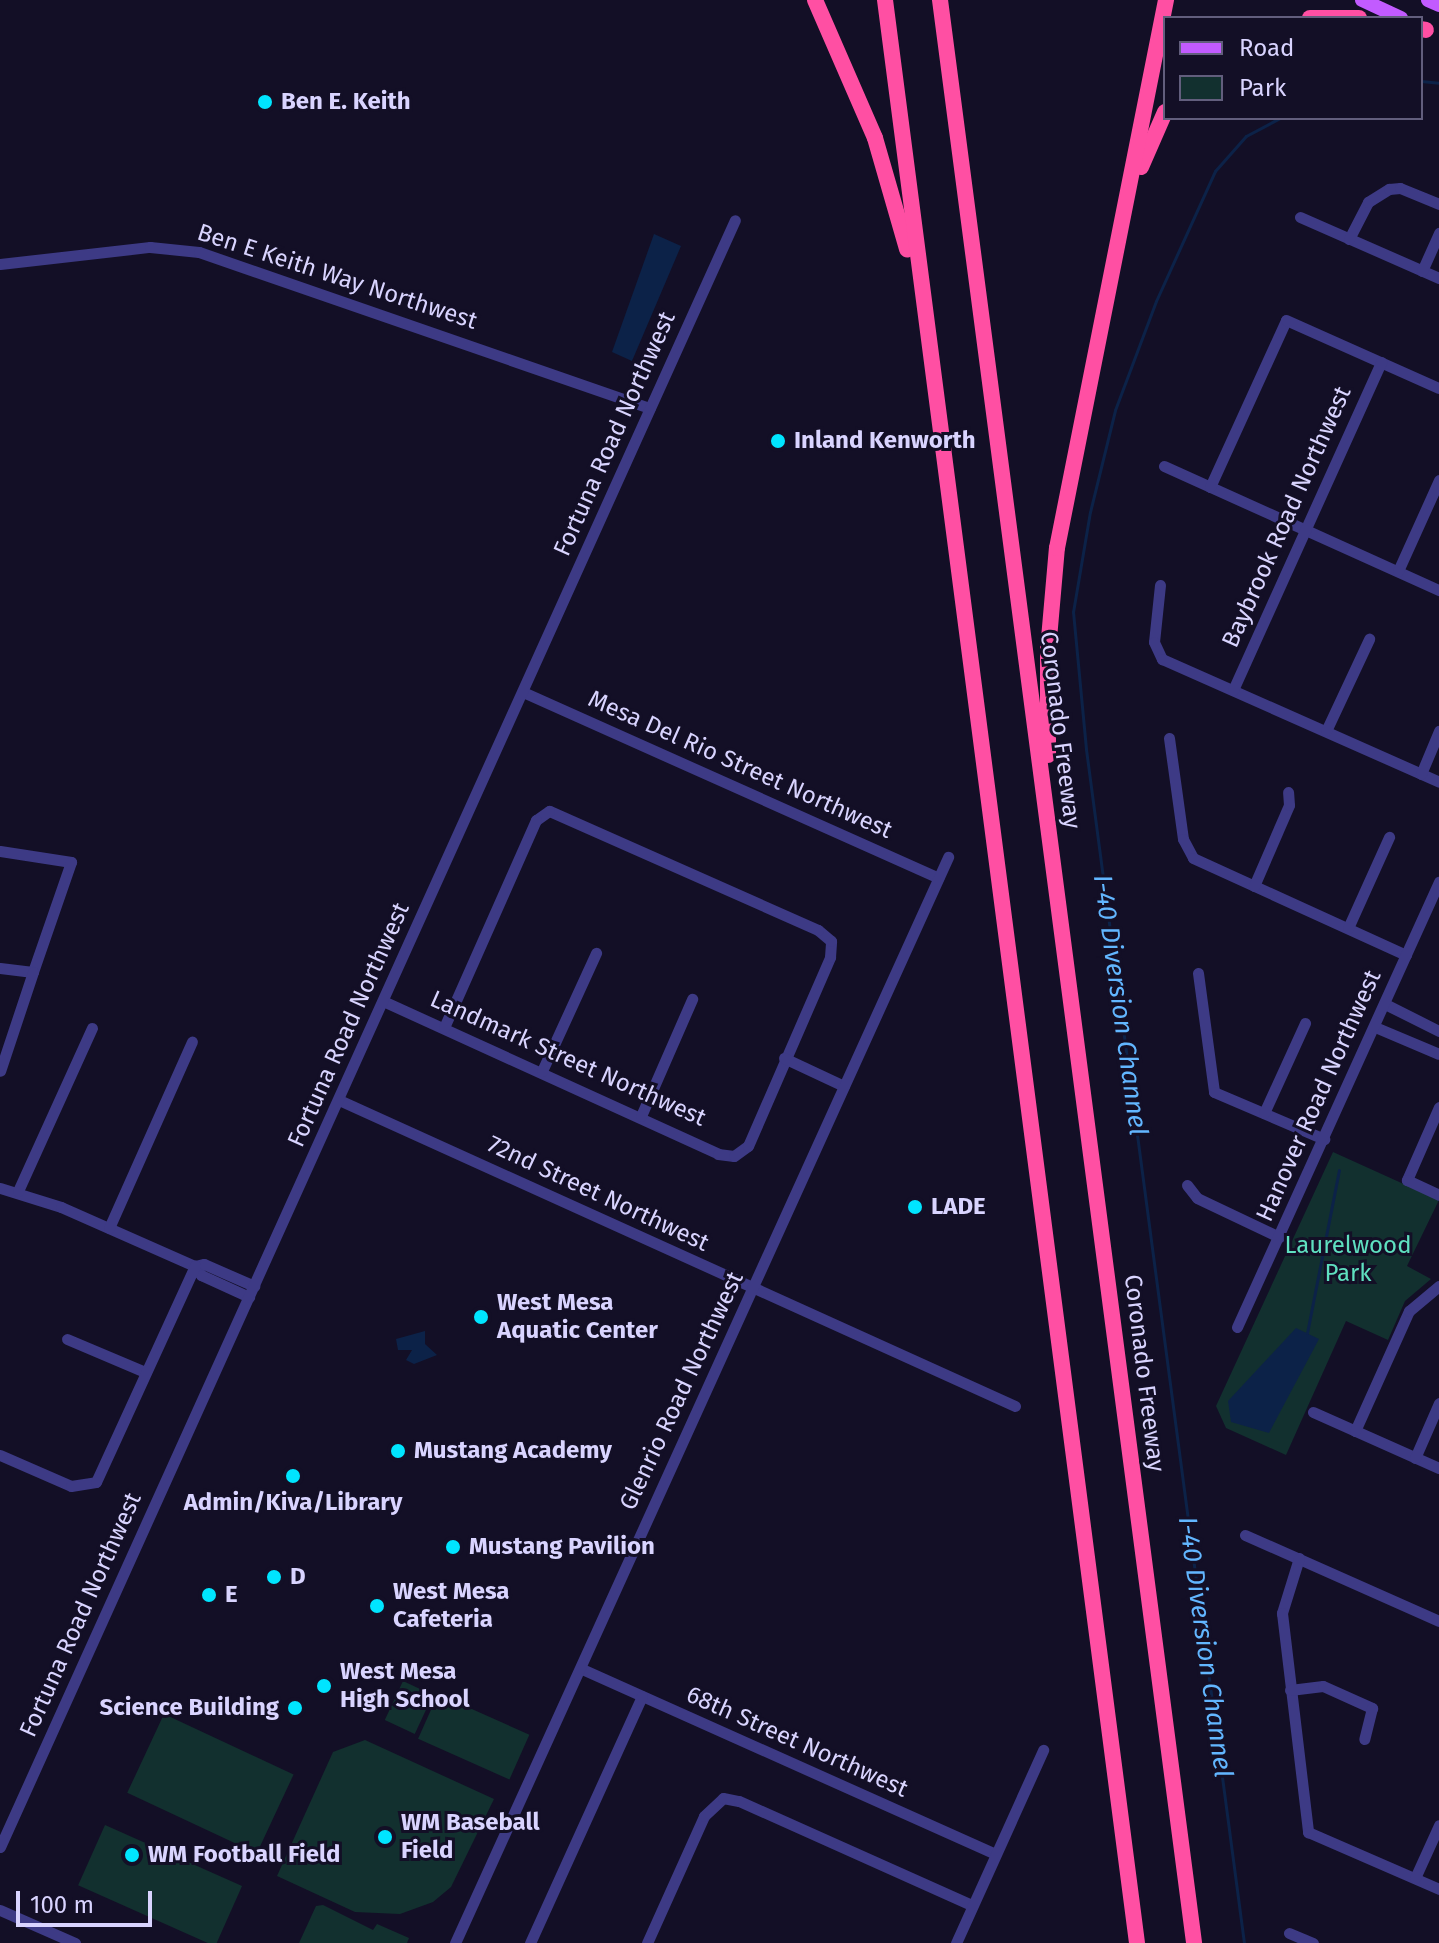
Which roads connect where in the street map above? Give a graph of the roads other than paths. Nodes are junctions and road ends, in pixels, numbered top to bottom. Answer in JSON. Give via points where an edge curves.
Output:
{"nodes":[{"id":1,"x":815,"y":0,"type":"edge"},
{"id":2,"x":885,"y":0,"type":"edge"},
{"id":3,"x":940,"y":0,"type":"edge"},
{"id":4,"x":1166,"y":0,"type":"edge"},
{"id":5,"x":1362,"y":0,"type":"edge"},
{"id":6,"x":1428,"y":0,"type":"edge"},
{"id":7,"x":1439,"y":5,"type":"edge"},
{"id":8,"x":1397,"y":16,"type":"edge"},
{"id":9,"x":1163,"y":116,"type":"edge"},
{"id":10,"x":1439,"y":204,"type":"edge"},
{"id":11,"x":1300,"y":217,"type":"dead end"},
{"id":12,"x":735,"y":220,"type":"dead end"},
{"id":13,"x":1439,"y":233,"type":"edge"},
{"id":14,"x":1349,"y":239,"type":"junction"},
{"id":15,"x":1113,"y":260,"type":"junction"},
{"id":16,"x":0,"y":264,"type":"edge"},
{"id":17,"x":1422,"y":271,"type":"junction"},
{"id":18,"x":1439,"y":278,"type":"edge"},
{"id":19,"x":920,"y":296,"type":"junction"},
{"id":20,"x":1381,"y":362,"type":"junction"},
{"id":21,"x":1439,"y":388,"type":"edge"},
{"id":22,"x":650,"y":408,"type":"junction"},
{"id":23,"x":1164,"y":466,"type":"dead end"},
{"id":24,"x":1439,"y":480,"type":"edge"},
{"id":25,"x":1210,"y":487,"type":"junction"},
{"id":26,"x":1305,"y":529,"type":"junction"},
{"id":27,"x":1398,"y":571,"type":"junction"},
{"id":28,"x":1160,"y":585,"type":"dead end"},
{"id":29,"x":1439,"y":590,"type":"edge"},
{"id":30,"x":1369,"y":639,"type":"dead end"},
{"id":31,"x":1233,"y":690,"type":"junction"},
{"id":32,"x":523,"y":692,"type":"junction"},
{"id":33,"x":1326,"y":731,"type":"junction"},
{"id":34,"x":1439,"y":731,"type":"edge"},
{"id":35,"x":1169,"y":738,"type":"dead end"},
{"id":36,"x":1421,"y":774,"type":"junction"},
{"id":37,"x":1439,"y":782,"type":"edge"},
{"id":38,"x":1288,"y":792,"type":"dead end"},
{"id":39,"x":1048,"y":822,"type":"junction"},
{"id":40,"x":1389,"y":837,"type":"dead end"},
{"id":41,"x":0,"y":851,"type":"edge"},
{"id":42,"x":948,"y":857,"type":"dead end"},
{"id":43,"x":938,"y":878,"type":"junction"},
{"id":44,"x":1439,"y":882,"type":"edge"},
{"id":45,"x":1254,"y":886,"type":"junction"},
{"id":46,"x":1348,"y":928,"type":"junction"},
{"id":47,"x":596,"y":953,"type":"dead end"},
{"id":48,"x":1406,"y":955,"type":"junction"},
{"id":49,"x":0,"y":968,"type":"edge"},
{"id":50,"x":33,"y":972,"type":"junction"},
{"id":51,"x":1198,"y":973,"type":"dead end"},
{"id":52,"x":692,"y":999,"type":"dead end"},
{"id":53,"x":383,"y":1001,"type":"junction"},
{"id":54,"x":1385,"y":1004,"type":"junction"},
{"id":55,"x":1305,"y":1023,"type":"dead end"},
{"id":56,"x":1375,"y":1027,"type":"junction"},
{"id":57,"x":92,"y":1028,"type":"dead end"},
{"id":58,"x":444,"y":1028,"type":"junction"},
{"id":59,"x":1439,"y":1031,"type":"edge"},
{"id":60,"x":192,"y":1042,"type":"dead end"},
{"id":61,"x":1439,"y":1054,"type":"edge"},
{"id":62,"x":784,"y":1058,"type":"junction"},
{"id":63,"x":0,"y":1071,"type":"edge"},
{"id":64,"x":542,"y":1071,"type":"junction"},
{"id":65,"x":844,"y":1086,"type":"junction"},
{"id":66,"x":339,"y":1100,"type":"junction"},
{"id":67,"x":1439,"y":1107,"type":"edge"},
{"id":68,"x":1264,"y":1113,"type":"junction"},
{"id":69,"x":641,"y":1116,"type":"junction"},
{"id":70,"x":1324,"y":1139,"type":"junction"},
{"id":71,"x":1187,"y":1185,"type":"dead end"},
{"id":72,"x":0,"y":1188,"type":"edge"},
{"id":73,"x":18,"y":1191,"type":"junction"},
{"id":74,"x":1439,"y":1195,"type":"edge"},
{"id":75,"x":109,"y":1228,"type":"junction"},
{"id":76,"x":1279,"y":1237,"type":"junction"},
{"id":77,"x":195,"y":1266,"type":"junction"},
{"id":78,"x":1439,"y":1286,"type":"edge"},
{"id":79,"x":753,"y":1289,"type":"junction"},
{"id":80,"x":252,"y":1292,"type":"junction"},
{"id":81,"x":1237,"y":1327,"type":"dead end"},
{"id":82,"x":67,"y":1339,"type":"dead end"},
{"id":83,"x":145,"y":1372,"type":"junction"},
{"id":84,"x":1439,"y":1403,"type":"edge"},
{"id":85,"x":1015,"y":1406,"type":"dead end"},
{"id":86,"x":1313,"y":1412,"type":"dead end"},
{"id":87,"x":1355,"y":1431,"type":"junction"},
{"id":88,"x":0,"y":1455,"type":"edge"},
{"id":89,"x":1415,"y":1458,"type":"junction"},
{"id":90,"x":1439,"y":1468,"type":"edge"},
{"id":91,"x":1245,"y":1535,"type":"dead end"},
{"id":92,"x":1299,"y":1558,"type":"junction"},
{"id":93,"x":1439,"y":1621,"type":"edge"},
{"id":94,"x":582,"y":1669,"type":"junction"},
{"id":95,"x":1290,"y":1690,"type":"junction"},
{"id":96,"x":642,"y":1696,"type":"junction"},
{"id":97,"x":1364,"y":1739,"type":"dead end"},
{"id":98,"x":1043,"y":1750,"type":"dead end"},
{"id":99,"x":1439,"y":1825,"type":"edge"},
{"id":100,"x":0,"y":1847,"type":"edge"},
{"id":101,"x":995,"y":1854,"type":"junction"},
{"id":102,"x":1415,"y":1878,"type":"junction"},
{"id":103,"x":1439,"y":1889,"type":"edge"},
{"id":104,"x":972,"y":1905,"type":"junction"},
{"id":105,"x":0,"y":1910,"type":"edge"},
{"id":106,"x":1289,"y":1933,"type":"dead end"},
{"id":107,"x":75,"y":1943,"type":"edge"},
{"id":108,"x":455,"y":1943,"type":"edge"},
{"id":109,"x":530,"y":1943,"type":"edge"},
{"id":110,"x":647,"y":1943,"type":"edge"},
{"id":111,"x":956,"y":1943,"type":"edge"},
{"id":112,"x":1137,"y":1943,"type":"edge"},
{"id":113,"x":1194,"y":1943,"type":"edge"},
{"id":114,"x":1313,"y":1943,"type":"edge"}],
"edges":[{"from":1,"to":19,"type":"highway","via":[[875,138]]},
{"from":2,"to":19,"type":"highway"},
{"from":3,"to":39,"type":"highway","name":"Coronado Freeway"},
{"from":4,"to":15,"type":"highway"},
{"from":5,"to":8,"type":"main road"},
{"from":6,"to":7,"type":"main road"},
{"from":9,"to":15,"type":"highway","via":[[1141,165]]},
{"from":10,"to":14,"type":"street","via":[[1400,188],[1379,193],[1368,202]]},
{"from":11,"to":14,"type":"street"},
{"from":12,"to":22,"type":"street","name":"Fortuna Road Northwest"},
{"from":13,"to":17,"type":"street"},
{"from":14,"to":17,"type":"street"},
{"from":15,"to":39,"type":"highway","via":[[1057,548],[1048,650]]},
{"from":16,"to":22,"type":"street","name":"Ben E Keith Way Northwest","via":[[150,247],[199,252]]},
{"from":17,"to":18,"type":"street"},
{"from":19,"to":112,"type":"highway"},
{"from":20,"to":21,"type":"street"},
{"from":20,"to":25,"type":"street","via":[[1286,320]]},
{"from":20,"to":26,"type":"street","name":"Baybrook Road Northwest"},
{"from":22,"to":32,"type":"street","name":"Fortuna Road Northwest"},
{"from":23,"to":25,"type":"street"},
{"from":24,"to":27,"type":"street"},
{"from":25,"to":26,"type":"street"},
{"from":26,"to":27,"type":"street"},
{"from":26,"to":31,"type":"street","name":"Baybrook Road Northwest"},
{"from":27,"to":29,"type":"street"},
{"from":28,"to":31,"type":"street","via":[[1157,652]]},
{"from":30,"to":33,"type":"street"},
{"from":31,"to":33,"type":"street"},
{"from":32,"to":43,"type":"street","name":"Mesa Del Rio Street Northwest"},
{"from":32,"to":53,"type":"street","name":"Fortuna Road Northwest"},
{"from":33,"to":36,"type":"street"},
{"from":34,"to":36,"type":"street"},
{"from":35,"to":45,"type":"street","via":[[1187,850]]},
{"from":36,"to":37,"type":"street"},
{"from":38,"to":45,"type":"street","via":[[1289,805]]},
{"from":39,"to":113,"type":"highway","name":"Coronado Freeway"},
{"from":40,"to":46,"type":"street"},
{"from":41,"to":50,"type":"street","via":[[71,862]]},
{"from":42,"to":43,"type":"street","name":"Glenrio Road Northwest"},
{"from":43,"to":65,"type":"street","name":"Glenrio Road Northwest"},
{"from":44,"to":48,"type":"street","name":"Hanover Road Northwest"},
{"from":45,"to":46,"type":"street"},
{"from":46,"to":48,"type":"street"},
{"from":47,"to":64,"type":"street"},
{"from":48,"to":54,"type":"street","name":"Hanover Road Northwest"},
{"from":49,"to":50,"type":"street"},
{"from":50,"to":63,"type":"street"},
{"from":51,"to":68,"type":"street","via":[[1214,1092]]},
{"from":52,"to":69,"type":"street"},
{"from":53,"to":58,"type":"street","name":"Landmark Street Northwest"},
{"from":53,"to":66,"type":"street","name":"Fortuna Road Northwest"},
{"from":54,"to":56,"type":"street","name":"Hanover Road Northwest"},
{"from":54,"to":59,"type":"street"},
{"from":55,"to":68,"type":"street"},
{"from":56,"to":61,"type":"street"},
{"from":56,"to":70,"type":"street","name":"Hanover Road Northwest"},
{"from":57,"to":73,"type":"street"},
{"from":58,"to":62,"type":"street","via":[[536,820],[549,811],[818,930],[831,941],[830,957]]},
{"from":58,"to":64,"type":"street","name":"Landmark Street Northwest"},
{"from":60,"to":75,"type":"street"},
{"from":62,"to":65,"type":"street"},
{"from":62,"to":69,"type":"street","name":"Landmark Street Northwest","via":[[748,1146],[734,1156],[718,1154]]},
{"from":64,"to":69,"type":"street","name":"Landmark Street Northwest"},
{"from":65,"to":79,"type":"street","name":"Glenrio Road Northwest"},
{"from":66,"to":79,"type":"street","name":"72nd Street Northwest"},
{"from":66,"to":80,"type":"street","name":"Fortuna Road Northwest"},
{"from":67,"to":74,"type":"street","via":[[1407,1180]]},
{"from":68,"to":70,"type":"street"},
{"from":70,"to":76,"type":"street","name":"Hanover Road Northwest"},
{"from":71,"to":76,"type":"street","via":[[1197,1198]]},
{"from":72,"to":73,"type":"street"},
{"from":73,"to":75,"type":"street"},
{"from":75,"to":77,"type":"street"},
{"from":76,"to":81,"type":"street","name":"Hanover Road Northwest"},
{"from":77,"to":80,"type":"street","via":[[204,1264]]},
{"from":77,"to":83,"type":"street"},
{"from":78,"to":87,"type":"street","via":[[1409,1311]]},
{"from":79,"to":85,"type":"street","name":"72nd Street Northwest"},
{"from":79,"to":94,"type":"street","name":"Glenrio Road Northwest"},
{"from":80,"to":100,"type":"street","name":"Fortuna Road Northwest"},
{"from":82,"to":83,"type":"street"},
{"from":83,"to":88,"type":"street","via":[[96,1482],[71,1486]]},
{"from":84,"to":89,"type":"street"},
{"from":86,"to":87,"type":"street"},
{"from":87,"to":89,"type":"street"},
{"from":89,"to":90,"type":"street"},
{"from":91,"to":92,"type":"street"},
{"from":92,"to":93,"type":"street"},
{"from":92,"to":95,"type":"street","via":[[1282,1613]]},
{"from":94,"to":96,"type":"street","name":"68th Street Northwest"},
{"from":94,"to":108,"type":"street","name":"Glenrio Road Northwest"},
{"from":95,"to":97,"type":"street","via":[[1323,1686],[1372,1708]]},
{"from":95,"to":102,"type":"street","via":[[1308,1832]]},
{"from":96,"to":101,"type":"street","name":"68th Street Northwest"},
{"from":96,"to":109,"type":"street"},
{"from":98,"to":101,"type":"street"},
{"from":99,"to":102,"type":"street"},
{"from":101,"to":104,"type":"street"},
{"from":102,"to":103,"type":"street"},
{"from":104,"to":110,"type":"street","via":[[723,1798],[704,1816]]},
{"from":104,"to":111,"type":"street"},
{"from":105,"to":107,"type":"street"},
{"from":106,"to":114,"type":"street"}]}
